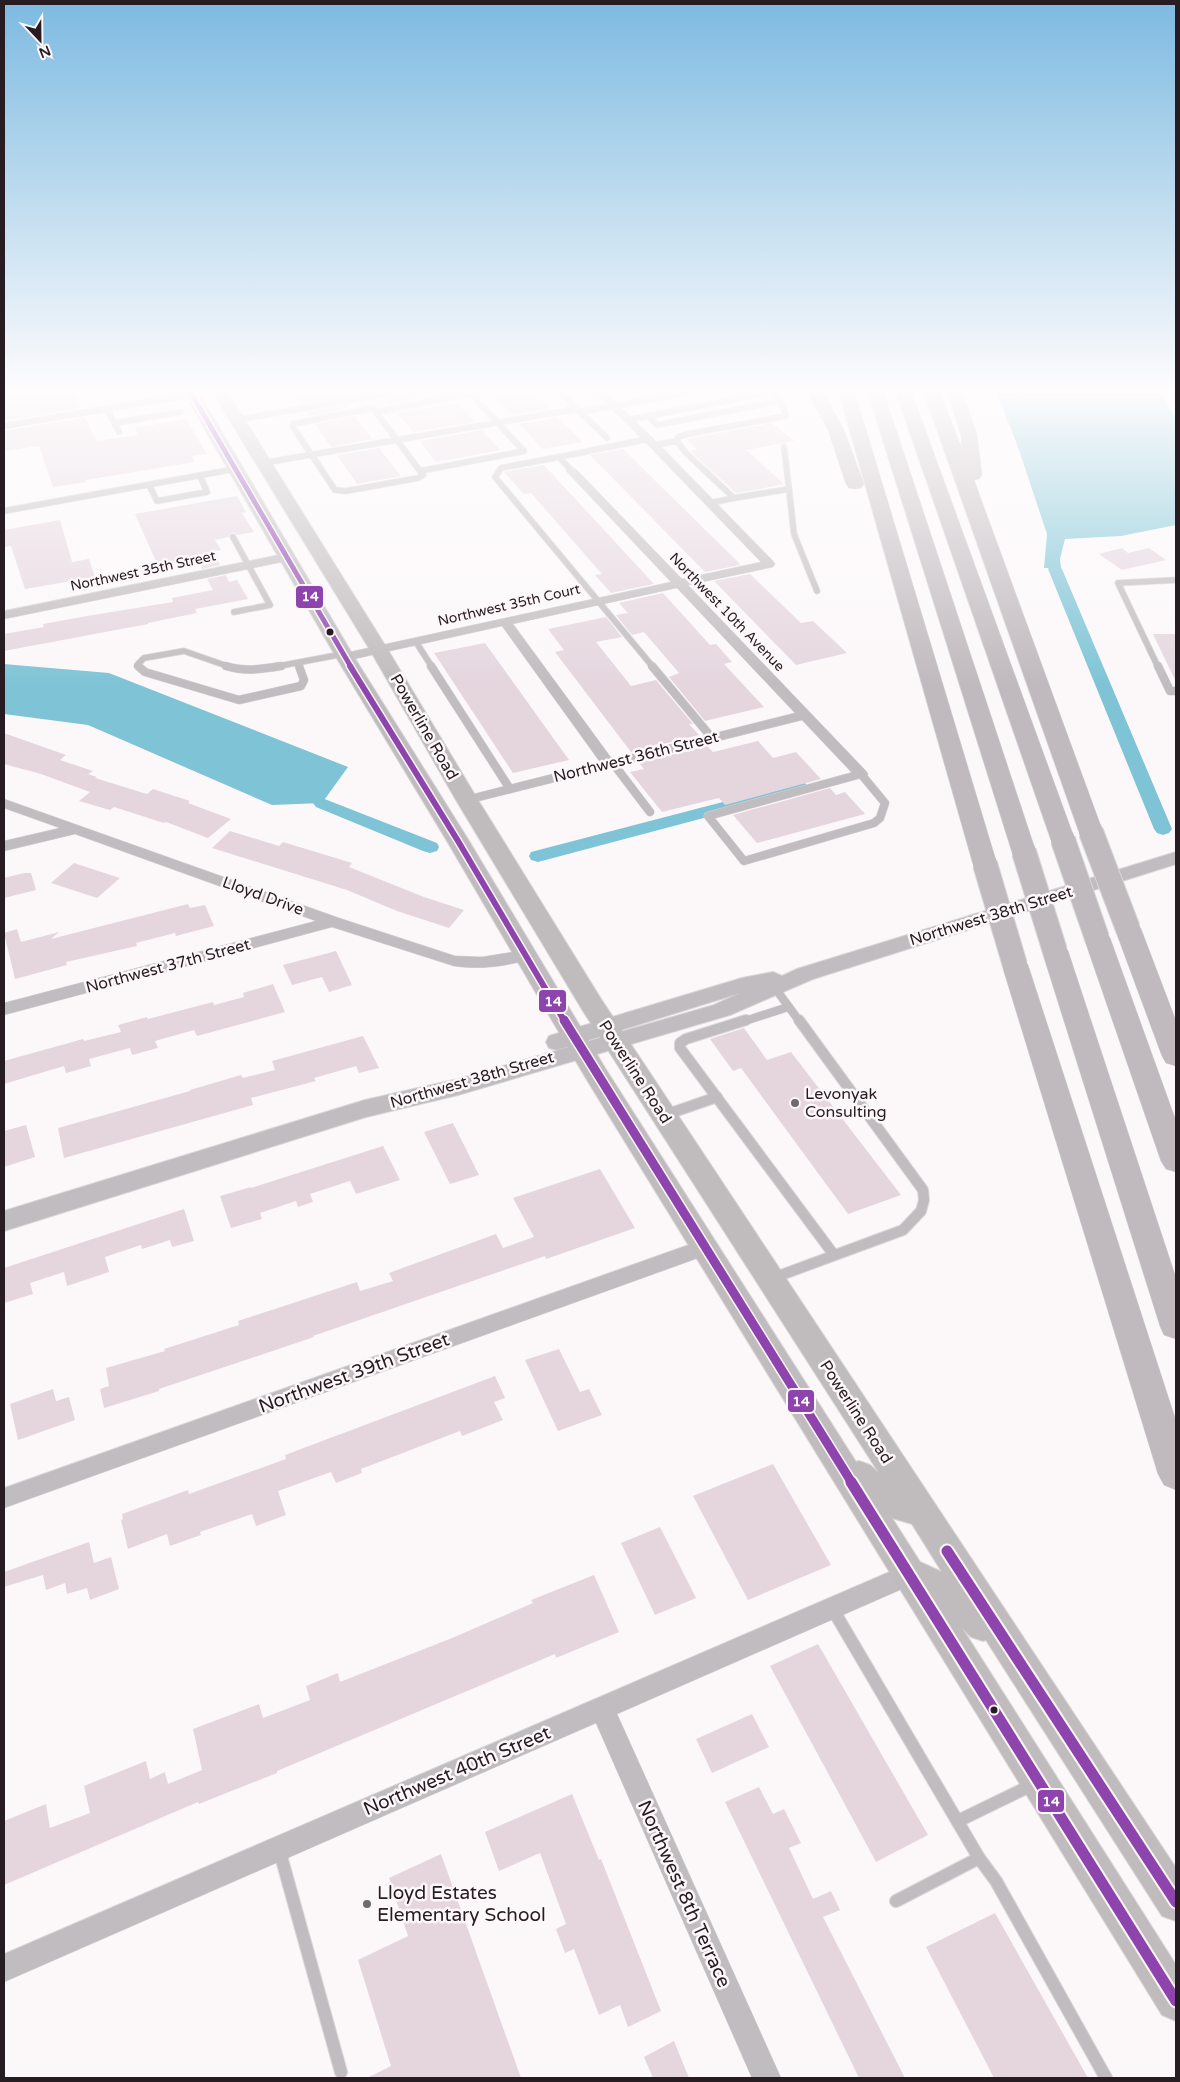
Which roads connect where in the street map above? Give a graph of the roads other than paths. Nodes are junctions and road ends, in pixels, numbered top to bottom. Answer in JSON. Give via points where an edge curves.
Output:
{"nodes":[{"id":1,"x":120,"y":490,"type":"edge"},
{"id":2,"x":152,"y":490,"type":"edge"},
{"id":3,"x":206,"y":490,"type":"edge"},
{"id":4,"x":248,"y":490,"type":"edge"},
{"id":5,"x":279,"y":490,"type":"edge"},
{"id":6,"x":335,"y":490,"type":"edge"},
{"id":7,"x":351,"y":490,"type":"edge"},
{"id":8,"x":506,"y":490,"type":"edge"},
{"id":9,"x":590,"y":490,"type":"edge"},
{"id":10,"x":698,"y":490,"type":"edge"},
{"id":11,"x":726,"y":490,"type":"edge"},
{"id":12,"x":782,"y":490,"type":"edge"},
{"id":13,"x":789,"y":490,"type":"edge"},
{"id":14,"x":857,"y":490,"type":"edge"},
{"id":15,"x":876,"y":490,"type":"edge"},
{"id":16,"x":887,"y":490,"type":"edge"},
{"id":17,"x":908,"y":490,"type":"edge"},
{"id":18,"x":938,"y":490,"type":"edge"},
{"id":19,"x":968,"y":490,"type":"edge"},
{"id":20,"x":975,"y":490,"type":"edge"},
{"id":21,"x":859,"y":496,"type":"dead end"},
{"id":22,"x":734,"y":498,"type":"junction"},
{"id":23,"x":710,"y":503,"type":"junction"},
{"id":24,"x":4,"y":511,"type":"edge"},
{"id":25,"x":977,"y":514,"type":"junction"},
{"id":26,"x":868,"y":524,"type":"dead end"},
{"id":27,"x":233,"y":537,"type":"dead end"},
{"id":28,"x":288,"y":557,"type":"junction"},
{"id":29,"x":930,"y":558,"type":"junction"},
{"id":30,"x":248,"y":565,"type":"junction"},
{"id":31,"x":1176,"y":580,"type":"edge"},
{"id":32,"x":680,"y":583,"type":"junction"},
{"id":33,"x":903,"y":584,"type":"junction"},
{"id":34,"x":817,"y":591,"type":"dead end"},
{"id":35,"x":598,"y":602,"type":"junction"},
{"id":36,"x":234,"y":612,"type":"dead end"},
{"id":37,"x":4,"y":615,"type":"edge"},
{"id":38,"x":505,"y":622,"type":"junction"},
{"id":39,"x":416,"y":642,"type":"junction"},
{"id":40,"x":378,"y":650,"type":"junction"},
{"id":41,"x":344,"y":655,"type":"junction"},
{"id":42,"x":298,"y":663,"type":"junction"},
{"id":43,"x":1176,"y":691,"type":"edge"},
{"id":44,"x":805,"y":715,"type":"junction"},
{"id":45,"x":712,"y":738,"type":"junction"},
{"id":46,"x":610,"y":763,"type":"junction"},
{"id":47,"x":861,"y":774,"type":"junction"},
{"id":48,"x":510,"y":789,"type":"junction"},
{"id":49,"x":467,"y":800,"type":"junction"},
{"id":50,"x":4,"y":803,"type":"edge"},
{"id":51,"x":650,"y":812,"type":"dead end"},
{"id":52,"x":76,"y":829,"type":"junction"},
{"id":53,"x":4,"y":846,"type":"edge"},
{"id":54,"x":1176,"y":858,"type":"edge"},
{"id":55,"x":333,"y":922,"type":"junction"},
{"id":56,"x":526,"y":955,"type":"junction"},
{"id":57,"x":805,"y":974,"type":"junction"},
{"id":58,"x":775,"y":988,"type":"junction"},
{"id":59,"x":788,"y":1008,"type":"junction"},
{"id":60,"x":4,"y":1010,"type":"edge"},
{"id":61,"x":610,"y":1033,"type":"junction"},
{"id":62,"x":577,"y":1043,"type":"junction"},
{"id":63,"x":1176,"y":1056,"type":"edge"},
{"id":64,"x":717,"y":1097,"type":"junction"},
{"id":65,"x":663,"y":1115,"type":"junction"},
{"id":66,"x":1176,"y":1161,"type":"edge"},
{"id":67,"x":4,"y":1221,"type":"edge"},
{"id":68,"x":705,"y":1247,"type":"junction"},
{"id":69,"x":834,"y":1255,"type":"junction"},
{"id":70,"x":770,"y":1279,"type":"junction"},
{"id":71,"x":1176,"y":1326,"type":"edge"},
{"id":72,"x":833,"y":1451,"type":"junction"},
{"id":73,"x":1176,"y":1474,"type":"edge"},
{"id":74,"x":4,"y":1498,"type":"edge"},
{"id":75,"x":920,"y":1510,"type":"junction"},
{"id":76,"x":910,"y":1574,"type":"junction"},
{"id":77,"x":832,"y":1608,"type":"junction"},
{"id":78,"x":1017,"y":1658,"type":"junction"},
{"id":79,"x":602,"y":1709,"type":"junction"},
{"id":80,"x":1040,"y":1782,"type":"junction"},
{"id":81,"x":958,"y":1821,"type":"junction"},
{"id":82,"x":278,"y":1849,"type":"junction"},
{"id":83,"x":979,"y":1858,"type":"junction"},
{"id":84,"x":896,"y":1901,"type":"dead end"},
{"id":85,"x":1176,"y":1902,"type":"edge"},
{"id":86,"x":4,"y":1968,"type":"edge"},
{"id":87,"x":1176,"y":2001,"type":"edge"},
{"id":88,"x":340,"y":2072,"type":"dead end"},
{"id":89,"x":767,"y":2078,"type":"edge"},
{"id":90,"x":1106,"y":2078,"type":"edge"}],
"edges":[{"from":1,"to":24,"type":"street"},
{"from":2,"to":3,"type":"lane","via":[[157,501]]},
{"from":4,"to":28,"type":"main road","name":"Powerline Road"},
{"from":5,"to":40,"type":"main road","name":"Powerline Road"},
{"from":6,"to":7,"type":"lane"},
{"from":8,"to":35,"type":"lane"},
{"from":9,"to":32,"type":"street","name":"Northwest 10th Avenue"},
{"from":10,"to":23,"type":"street"},
{"from":11,"to":22,"type":"lane"},
{"from":12,"to":22,"type":"lane"},
{"from":13,"to":34,"type":"lane","via":[[794,534]]},
{"from":14,"to":21,"type":"highway"},
{"from":15,"to":33,"type":"highway"},
{"from":16,"to":29,"type":"highway"},
{"from":17,"to":29,"type":"highway"},
{"from":18,"to":66,"type":"highway","bridge":true},
{"from":19,"to":25,"type":"highway"},
{"from":20,"to":25,"type":"highway"},
{"from":22,"to":23,"type":"lane"},
{"from":23,"to":32,"type":"street","name":"Northwest 35th Court","via":[[769,564]]},
{"from":25,"to":63,"type":"highway","bridge":true,"via":[[1091,832]]},
{"from":26,"to":33,"type":"highway"},
{"from":27,"to":30,"type":"lane"},
{"from":28,"to":30,"type":"street","name":"Northwest 35th Street"},
{"from":28,"to":41,"type":"main road","name":"Powerline Road"},
{"from":29,"to":71,"type":"highway","bridge":true},
{"from":30,"to":36,"type":"lane","via":[[270,604]]},
{"from":30,"to":37,"type":"street","name":"Northwest 35th Street"},
{"from":31,"to":43,"type":"lane","via":[[1118,583],[1170,691]]},
{"from":32,"to":35,"type":"street","name":"Northwest 35th Court"},
{"from":32,"to":44,"type":"street","name":"Northwest 10th Avenue"},
{"from":33,"to":73,"type":"highway","bridge":true,"via":[[1015,965]]},
{"from":35,"to":38,"type":"street","name":"Northwest 35th Court"},
{"from":35,"to":45,"type":"lane"},
{"from":38,"to":39,"type":"street","name":"Northwest 35th Court"},
{"from":38,"to":46,"type":"street"},
{"from":39,"to":40,"type":"street","name":"Northwest 35th Court"},
{"from":39,"to":48,"type":"lane"},
{"from":40,"to":41,"type":"street","name":"Northwest 35th Court"},
{"from":40,"to":49,"type":"main road","name":"Powerline Road"},
{"from":41,"to":42,"type":"lane"},
{"from":41,"to":56,"type":"main road","name":"Powerline Road"},
{"from":42,"to":42,"type":"lane","via":[[236,669],[179,651],[144,658],[138,664],[145,672],[239,700],[301,686],[304,680]]},
{"from":44,"to":45,"type":"street","name":"Northwest 36th Street"},
{"from":44,"to":47,"type":"street","name":"Northwest 10th Avenue"},
{"from":45,"to":46,"type":"street","name":"Northwest 36th Street"},
{"from":46,"to":48,"type":"street","name":"Northwest 36th Street"},
{"from":46,"to":51,"type":"lane"},
{"from":47,"to":47,"type":"lane","via":[[820,785],[708,816],[744,861],[874,823],[880,818],[885,804]]},
{"from":48,"to":49,"type":"street","name":"Northwest 36th Street"},
{"from":49,"to":61,"type":"main road","name":"Powerline Road"},
{"from":50,"to":52,"type":"street","name":"Lloyd Drive"},
{"from":52,"to":53,"type":"street"},
{"from":52,"to":55,"type":"street","name":"Lloyd Drive"},
{"from":54,"to":57,"type":"street","name":"Northwest 38th Street"},
{"from":55,"to":56,"type":"street","name":"Lloyd Drive","via":[[464,962],[491,963]]},
{"from":55,"to":60,"type":"street","name":"Northwest 37th Street"},
{"from":56,"to":62,"type":"main road","name":"Powerline Road"},
{"from":57,"to":58,"type":"street","name":"Northwest 38th Street"},
{"from":57,"to":61,"type":"street","name":"Northwest 38th Street","via":[[750,983]]},
{"from":58,"to":59,"type":"lane"},
{"from":58,"to":61,"type":"street","name":"Northwest 38th Street","via":[[722,1010]]},
{"from":59,"to":64,"type":"lane","via":[[680,1043],[680,1048]]},
{"from":59,"to":69,"type":"lane","via":[[923,1190],[921,1211],[903,1230]]},
{"from":61,"to":62,"type":"street","name":"Northwest 38th Street"},
{"from":61,"to":65,"type":"main road","name":"Powerline Road"},
{"from":62,"to":67,"type":"street","name":"Northwest 38th Street","via":[[458,1087],[365,1109]]},
{"from":62,"to":68,"type":"main road","name":"Powerline Road"},
{"from":64,"to":65,"type":"lane"},
{"from":64,"to":69,"type":"lane"},
{"from":65,"to":70,"type":"main road","name":"Powerline Road"},
{"from":68,"to":72,"type":"main road","name":"Powerline Road"},
{"from":68,"to":74,"type":"street","name":"Northwest 39th Street"},
{"from":69,"to":70,"type":"lane"},
{"from":70,"to":75,"type":"main road","name":"Powerline Road"},
{"from":72,"to":75,"type":"main road","via":[[888,1501],[910,1510]]},
{"from":72,"to":76,"type":"main road","name":"Powerline Road"},
{"from":75,"to":78,"type":"main road","name":"Powerline Road"},
{"from":76,"to":77,"type":"street","name":"Northwest 40th Street"},
{"from":76,"to":78,"type":"main road","via":[[933,1583],[955,1598]]},
{"from":76,"to":80,"type":"main road","name":"Powerline Road"},
{"from":77,"to":79,"type":"street","name":"Northwest 40th Street"},
{"from":77,"to":81,"type":"lane"},
{"from":78,"to":85,"type":"main road","name":"Powerline Road"},
{"from":79,"to":82,"type":"street","name":"Northwest 40th Street"},
{"from":79,"to":89,"type":"street","name":"Northwest 8th Terrace"},
{"from":80,"to":81,"type":"lane"},
{"from":80,"to":87,"type":"main road","name":"Powerline Road"},
{"from":81,"to":83,"type":"lane"},
{"from":82,"to":86,"type":"street","name":"Northwest 40th Street"},
{"from":82,"to":88,"type":"lane"},
{"from":83,"to":84,"type":"lane"},
{"from":83,"to":90,"type":"lane","via":[[996,1881]]}]}
